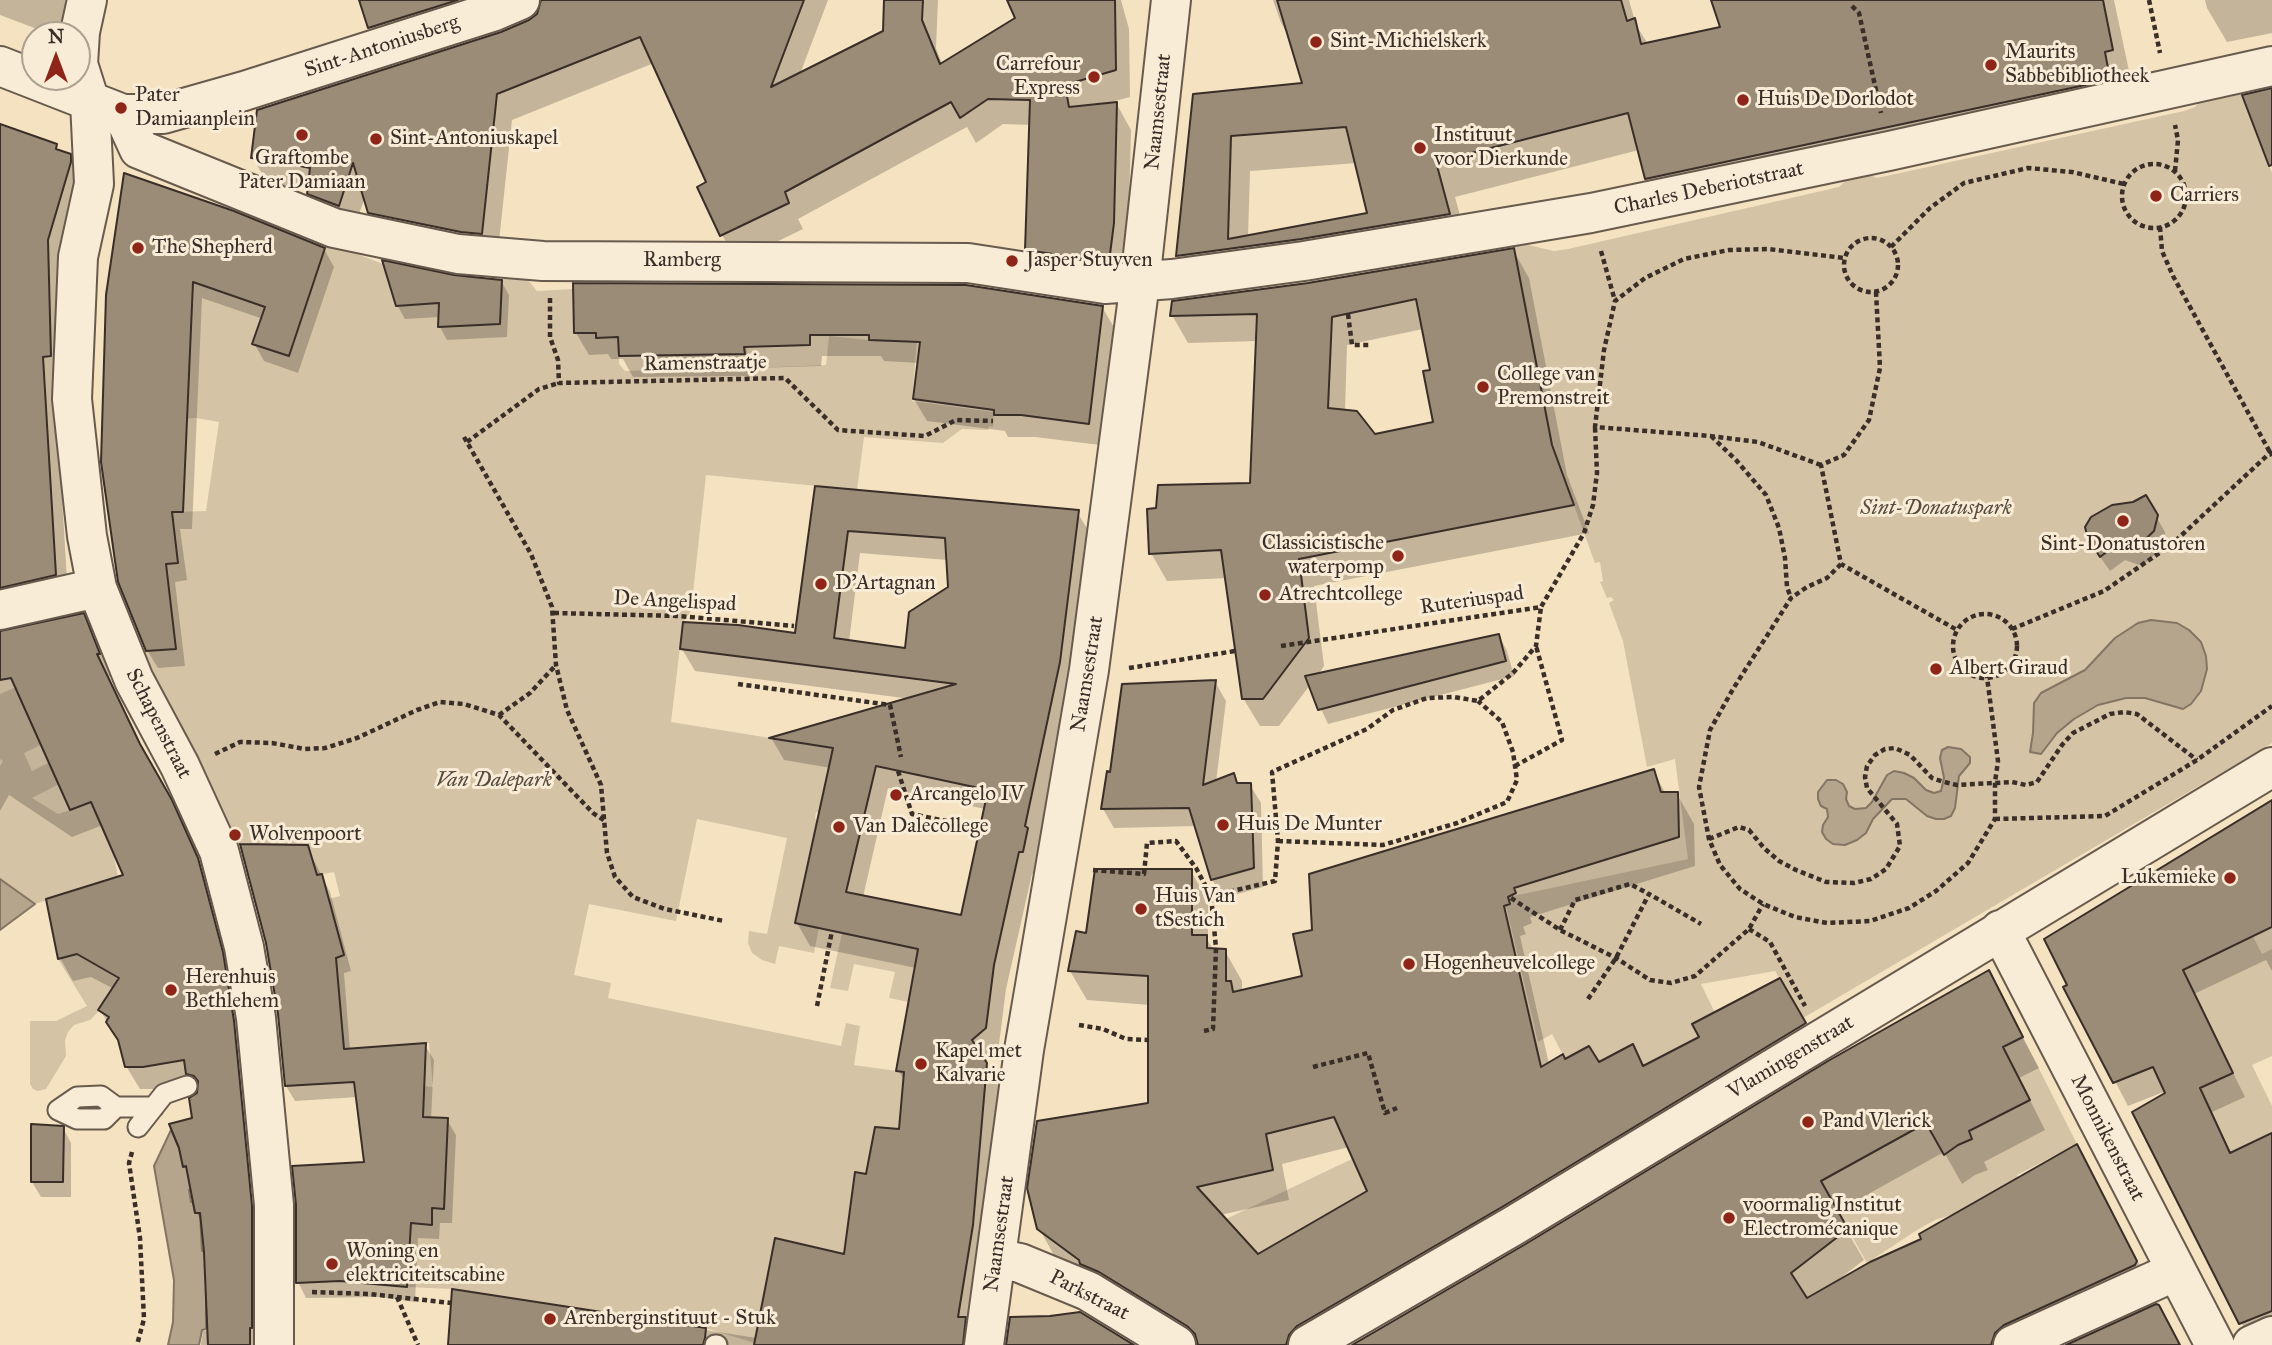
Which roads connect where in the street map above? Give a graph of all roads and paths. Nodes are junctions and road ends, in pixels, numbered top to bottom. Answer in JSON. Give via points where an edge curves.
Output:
{"nodes":[{"id":1,"x":520,"y":0,"type":"edge"},
{"id":2,"x":1171,"y":0,"type":"edge"},
{"id":3,"x":2149,"y":0,"type":"edge"},
{"id":4,"x":1853,"y":6,"type":"dead end"},
{"id":5,"x":83,"y":16,"type":"edge"},
{"id":6,"x":2162,"y":60,"type":"dead end"},
{"id":7,"x":0,"y":66,"type":"edge"},
{"id":8,"x":2272,"y":66,"type":"edge"},
{"id":9,"x":106,"y":108,"type":"junction"},
{"id":10,"x":2172,"y":113,"type":"dead end"},
{"id":11,"x":1889,"y":151,"type":"junction"},
{"id":12,"x":2175,"y":172,"type":"junction"},
{"id":13,"x":2124,"y":184,"type":"junction"},
{"id":14,"x":2160,"y":227,"type":"junction"},
{"id":15,"x":1599,"y":242,"type":"dead end"},
{"id":16,"x":1891,"y":247,"type":"junction"},
{"id":17,"x":1844,"y":258,"type":"junction"},
{"id":18,"x":543,"y":261,"type":"junction"},
{"id":19,"x":1140,"y":282,"type":"junction"},
{"id":20,"x":1876,"y":292,"type":"junction"},
{"id":21,"x":1615,"y":301,"type":"junction"},
{"id":22,"x":1348,"y":314,"type":"dead end"},
{"id":23,"x":1370,"y":345,"type":"dead end"},
{"id":24,"x":559,"y":383,"type":"junction"},
{"id":25,"x":993,"y":421,"type":"dead end"},
{"id":26,"x":1595,"y":427,"type":"junction"},
{"id":27,"x":1710,"y":436,"type":"junction"},
{"id":28,"x":2271,"y":454,"type":"edge"},
{"id":29,"x":1821,"y":465,"type":"junction"},
{"id":30,"x":1841,"y":564,"type":"junction"},
{"id":31,"x":97,"y":588,"type":"junction"},
{"id":32,"x":1791,"y":598,"type":"junction"},
{"id":33,"x":1541,"y":607,"type":"junction"},
{"id":34,"x":0,"y":610,"type":"edge"},
{"id":35,"x":554,"y":613,"type":"junction"},
{"id":36,"x":794,"y":626,"type":"dead end"},
{"id":37,"x":2012,"y":629,"type":"junction"},
{"id":38,"x":1957,"y":630,"type":"junction"},
{"id":39,"x":1281,"y":646,"type":"dead end"},
{"id":40,"x":1536,"y":646,"type":"junction"},
{"id":41,"x":1235,"y":651,"type":"dead end"},
{"id":42,"x":556,"y":665,"type":"junction"},
{"id":43,"x":1089,"y":670,"type":"junction"},
{"id":44,"x":1987,"y":677,"type":"junction"},
{"id":45,"x":738,"y":684,"type":"dead end"},
{"id":46,"x":1478,"y":701,"type":"junction"},
{"id":47,"x":2272,"y":706,"type":"edge"},
{"id":48,"x":499,"y":715,"type":"junction"},
{"id":49,"x":240,"y":742,"type":"dead end"},
{"id":50,"x":901,"y":757,"type":"dead end"},
{"id":51,"x":2197,"y":760,"type":"junction"},
{"id":52,"x":1515,"y":766,"type":"junction"},
{"id":53,"x":2272,"y":767,"type":"edge"},
{"id":54,"x":898,"y":771,"type":"dead end"},
{"id":55,"x":1996,"y":782,"type":"junction"},
{"id":56,"x":1996,"y":819,"type":"junction"},
{"id":57,"x":605,"y":821,"type":"junction"},
{"id":58,"x":980,"y":828,"type":"dead end"},
{"id":59,"x":1709,"y":839,"type":"junction"},
{"id":60,"x":1278,"y":841,"type":"junction"},
{"id":61,"x":1137,"y":874,"type":"dead end"},
{"id":62,"x":1649,"y":894,"type":"junction"},
{"id":63,"x":1211,"y":896,"type":"junction"},
{"id":64,"x":1511,"y":898,"type":"dead end"},
{"id":65,"x":1762,"y":904,"type":"junction"},
{"id":66,"x":724,"y":920,"type":"dead end"},
{"id":67,"x":1701,"y":924,"type":"dead end"},
{"id":68,"x":1749,"y":929,"type":"junction"},
{"id":69,"x":1560,"y":930,"type":"junction"},
{"id":70,"x":2000,"y":930,"type":"junction"},
{"id":71,"x":832,"y":931,"type":"dead end"},
{"id":72,"x":1616,"y":958,"type":"junction"},
{"id":73,"x":1588,"y":999,"type":"dead end"},
{"id":74,"x":817,"y":1006,"type":"dead end"},
{"id":75,"x":1810,"y":1014,"type":"dead end"},
{"id":76,"x":1079,"y":1025,"type":"dead end"},
{"id":77,"x":1204,"y":1031,"type":"dead end"},
{"id":78,"x":1148,"y":1040,"type":"dead end"},
{"id":79,"x":1313,"y":1066,"type":"dead end"},
{"id":80,"x":187,"y":1086,"type":"dead end"},
{"id":81,"x":116,"y":1107,"type":"dead end"},
{"id":82,"x":154,"y":1107,"type":"junction"},
{"id":83,"x":1397,"y":1108,"type":"dead end"},
{"id":84,"x":138,"y":1128,"type":"joint"},
{"id":85,"x":996,"y":1258,"type":"junction"},
{"id":86,"x":2176,"y":1271,"type":"junction"},
{"id":87,"x":356,"y":1293,"type":"dead end"},
{"id":88,"x":397,"y":1296,"type":"junction"},
{"id":89,"x":451,"y":1303,"type":"dead end"},
{"id":90,"x":2272,"y":1336,"type":"edge"},
{"id":91,"x":137,"y":1345,"type":"edge"},
{"id":92,"x":274,"y":1345,"type":"edge"},
{"id":93,"x":418,"y":1345,"type":"edge"},
{"id":94,"x":984,"y":1345,"type":"edge"},
{"id":95,"x":1176,"y":1345,"type":"edge"},
{"id":96,"x":1308,"y":1345,"type":"edge"},
{"id":97,"x":2012,"y":1345,"type":"edge"},
{"id":98,"x":2215,"y":1345,"type":"edge"},
{"id":99,"x":2252,"y":1345,"type":"edge"}],
"edges":[{"from":1,"to":9,"type":"street","name":"Sint-Antoniusberg","via":[[244,92],[163,114]]},
{"from":2,"to":19,"type":"street","name":"Naamsestraat"},
{"from":3,"to":6,"type":"path"},
{"from":4,"to":11,"type":"path","via":[[1859,13]]},
{"from":5,"to":9,"type":"street","via":[[78,64]]},
{"from":7,"to":9,"type":"street"},
{"from":8,"to":11,"type":"street","name":"Charles Deberiotstraat"},
{"from":9,"to":18,"type":"street","name":"Ramberg","via":[[139,149],[334,228],[458,254]]},
{"from":9,"to":31,"type":"street","name":"Schapenstraat","via":[[78,257],[72,399],[86,536]]},
{"from":10,"to":12,"type":"path","via":[[2178,140]]},
{"from":11,"to":19,"type":"street","name":"Charles Deberiotstraat","via":[[1591,213],[1315,259]]},
{"from":12,"to":13,"type":"path","via":[[2146,165],[2136,169]]},
{"from":12,"to":14,"type":"path","via":[[2185,189],[2183,209],[2178,218]]},
{"from":13,"to":14,"type":"path","via":[[2126,213],[2141,225]]},
{"from":13,"to":16,"type":"path","via":[[2028,168],[1964,183],[1930,208]]},
{"from":14,"to":28,"type":"path","via":[[2162,251],[2173,276]]},
{"from":15,"to":21,"type":"path"},
{"from":16,"to":17,"type":"path","via":[[1877,239],[1860,240]]},
{"from":16,"to":20,"type":"path","via":[[1898,262],[1895,278]]},
{"from":17,"to":20,"type":"path","via":[[1851,284],[1858,290]]},
{"from":17,"to":21,"type":"path","via":[[1768,249],[1729,250],[1684,259],[1645,278]]},
{"from":18,"to":19,"type":"street","name":"Ramberg","via":[[968,263],[1105,284]]},
{"from":18,"to":24,"type":"path"},
{"from":19,"to":43,"type":"street","name":"Naamsestraat"},
{"from":20,"to":29,"type":"path","via":[[1880,368],[1869,420],[1844,455]]},
{"from":21,"to":26,"type":"path","name":"Ruteriuspad"},
{"from":22,"to":23,"type":"path","via":[[1352,345]]},
{"from":24,"to":25,"type":"path","name":"Ramenstraatje","via":[[785,378],[838,430],[925,436],[956,420]]},
{"from":24,"to":35,"type":"path","via":[[539,389],[466,439],[531,554]]},
{"from":26,"to":27,"type":"path"},
{"from":26,"to":33,"type":"path","name":"Ruteriuspad","via":[[1593,505],[1584,533]]},
{"from":27,"to":29,"type":"path","via":[[1758,442]]},
{"from":27,"to":32,"type":"path","via":[[1766,495],[1779,528]]},
{"from":28,"to":37,"type":"path","via":[[2171,545],[2104,591]]},
{"from":29,"to":30,"type":"path"},
{"from":30,"to":32,"type":"path","via":[[1827,578]]},
{"from":30,"to":38,"type":"path"},
{"from":31,"to":34,"type":"street"},
{"from":31,"to":92,"type":"street","name":"Schapenstraat","via":[[134,680],[219,851],[244,947],[256,1018],[253,1079],[274,1205]]},
{"from":32,"to":59,"type":"path","via":[[1710,730],[1699,787]]},
{"from":33,"to":39,"type":"path","name":"Ruteriuspad"},
{"from":33,"to":40,"type":"path"},
{"from":35,"to":36,"type":"path","name":"De Angelispad","via":[[678,616]]},
{"from":35,"to":42,"type":"path"},
{"from":37,"to":38,"type":"path","via":[[2005,620],[1984,613]]},
{"from":37,"to":44,"type":"path","via":[[2017,639],[2014,660],[2007,669]]},
{"from":38,"to":44,"type":"path","via":[[1953,649],[1961,667],[1977,677]]},
{"from":40,"to":46,"type":"path","via":[[1513,673]]},
{"from":40,"to":52,"type":"path","via":[[1562,740]]},
{"from":41,"to":43,"type":"path","via":[[1124,669]]},
{"from":42,"to":48,"type":"path","via":[[530,693]]},
{"from":42,"to":57,"type":"path","via":[[567,710],[601,785]]},
{"from":43,"to":85,"type":"street","name":"Naamsestraat","via":[[1024,1050]]},
{"from":44,"to":55,"type":"path","via":[[1998,761]]},
{"from":45,"to":50,"type":"path","via":[[890,705]]},
{"from":46,"to":52,"type":"path","via":[[1502,722]]},
{"from":46,"to":60,"type":"path","via":[[1427,698],[1393,710],[1367,729],[1272,772]]},
{"from":47,"to":51,"type":"path"},
{"from":48,"to":49,"type":"path","via":[[440,702],[325,748]]},
{"from":48,"to":57,"type":"path"},
{"from":51,"to":55,"type":"path","via":[[2137,714],[2124,712],[2073,733],[2037,782]]},
{"from":51,"to":56,"type":"path","via":[[2105,816]]},
{"from":52,"to":60,"type":"path","via":[[1517,780],[1507,802],[1457,823],[1382,845]]},
{"from":53,"to":70,"type":"street","name":"Vlamingenstraat"},
{"from":54,"to":58,"type":"path","via":[[912,814]]},
{"from":55,"to":56,"type":"path"},
{"from":55,"to":59,"type":"path","via":[[1957,785],[1932,778],[1910,755],[1895,748],[1875,755],[1867,766],[1867,789],[1897,824],[1900,846],[1886,869],[1854,883],[1826,882],[1796,870],[1764,848],[1749,830],[1739,827]]},
{"from":56,"to":65,"type":"path","via":[[1968,863],[1909,908],[1870,921],[1827,923]]},
{"from":57,"to":66,"type":"path","via":[[607,853],[615,877],[633,897],[665,909]]},
{"from":59,"to":65,"type":"path","via":[[1720,865],[1740,889]]},
{"from":60,"to":63,"type":"path","via":[[1275,881]]},
{"from":61,"to":63,"type":"path","via":[[1144,874],[1147,843],[1176,841]]},
{"from":62,"to":67,"type":"path"},
{"from":62,"to":69,"type":"path","via":[[1630,884],[1575,900]]},
{"from":62,"to":72,"type":"path"},
{"from":63,"to":77,"type":"path","via":[[1216,948],[1213,1029]]},
{"from":64,"to":69,"type":"path"},
{"from":65,"to":68,"type":"path"},
{"from":68,"to":72,"type":"path","via":[[1695,976],[1671,983],[1650,979]]},
{"from":68,"to":75,"type":"path","via":[[1770,942]]},
{"from":69,"to":72,"type":"path"},
{"from":70,"to":86,"type":"street","name":"Monnikenstraat"},
{"from":70,"to":96,"type":"street","name":"Vlamingenstraat"},
{"from":71,"to":74,"type":"path"},
{"from":72,"to":73,"type":"path"},
{"from":76,"to":78,"type":"path","via":[[1126,1039]]},
{"from":79,"to":83,"type":"path","via":[[1368,1053],[1385,1114]]},
{"from":80,"to":82,"type":"lane","via":[[164,1094]]},
{"from":81,"to":82,"type":"lane"},
{"from":82,"to":84,"type":"lane"},
{"from":84,"to":91,"type":"path","via":[[129,1163],[140,1238],[144,1318]]},
{"from":85,"to":94,"type":"street","name":"Naamsestraat"},
{"from":85,"to":95,"type":"street","name":"Parkstraat","via":[[1088,1291],[1112,1292]]},
{"from":86,"to":97,"type":"street"},
{"from":86,"to":98,"type":"street","name":"Monnikenstraat"},
{"from":87,"to":88,"type":"path"},
{"from":88,"to":89,"type":"path"},
{"from":88,"to":93,"type":"path"},
{"from":90,"to":99,"type":"street"}]}
